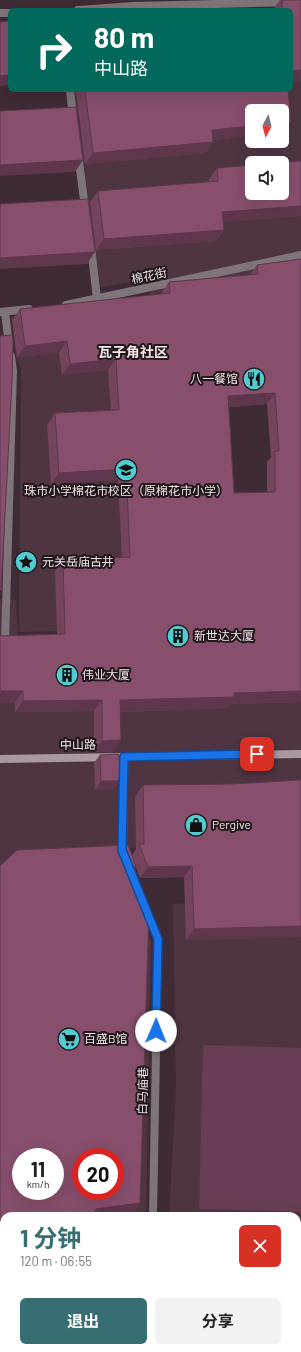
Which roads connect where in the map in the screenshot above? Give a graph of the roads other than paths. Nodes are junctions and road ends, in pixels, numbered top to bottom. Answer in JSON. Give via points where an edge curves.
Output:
{"nodes":[{"id":1,"x":301,"y":2,"type":"edge"},
{"id":2,"x":134,"y":3,"type":"edge"},
{"id":3,"x":94,"y":8,"type":"edge"},
{"id":4,"x":70,"y":92,"type":"edge"},
{"id":5,"x":75,"y":129,"type":"edge"},
{"id":6,"x":77,"y":144,"type":"edge"},
{"id":7,"x":86,"y":214,"type":"edge"},
{"id":8,"x":89,"y":237,"type":"edge"},
{"id":9,"x":301,"y":255,"type":"edge"},
{"id":10,"x":98,"y":299,"type":"junction"},
{"id":11,"x":58,"y":306,"type":"edge"},
{"id":12,"x":35,"y":309,"type":"edge"},
{"id":13,"x":2,"y":312,"type":"edge"},
{"id":14,"x":5,"y":642,"type":"edge"},
{"id":15,"x":301,"y":754,"type":"edge"},
{"id":16,"x":124,"y":757,"type":"junction"},
{"id":17,"x":0,"y":758,"type":"edge"},
{"id":18,"x":128,"y":865,"type":"edge"},
{"id":19,"x":144,"y":902,"type":"edge"},
{"id":20,"x":153,"y":1212,"type":"edge"}],
"edges":[{"from":1,"to":2,"type":"lane"},
{"from":2,"to":3,"type":"lane"},
{"from":4,"to":5,"type":"lane"},
{"from":6,"to":7,"type":"lane"},
{"from":8,"to":10,"type":"lane"},
{"from":9,"to":10,"type":"lane","name":"棉花街"},
{"from":10,"to":11,"type":"lane","name":"棉花街"},
{"from":12,"to":13,"type":"lane"},
{"from":13,"to":14,"type":"lane","via":[[13,371]]},
{"from":15,"to":16,"type":"main road","name":"中山路"},
{"from":16,"to":17,"type":"main road","name":"中山路"},
{"from":16,"to":18,"type":"lane","via":[[122,850]]},
{"from":19,"to":20,"type":"lane","name":"白马庙巷","via":[[158,939]]}]}
